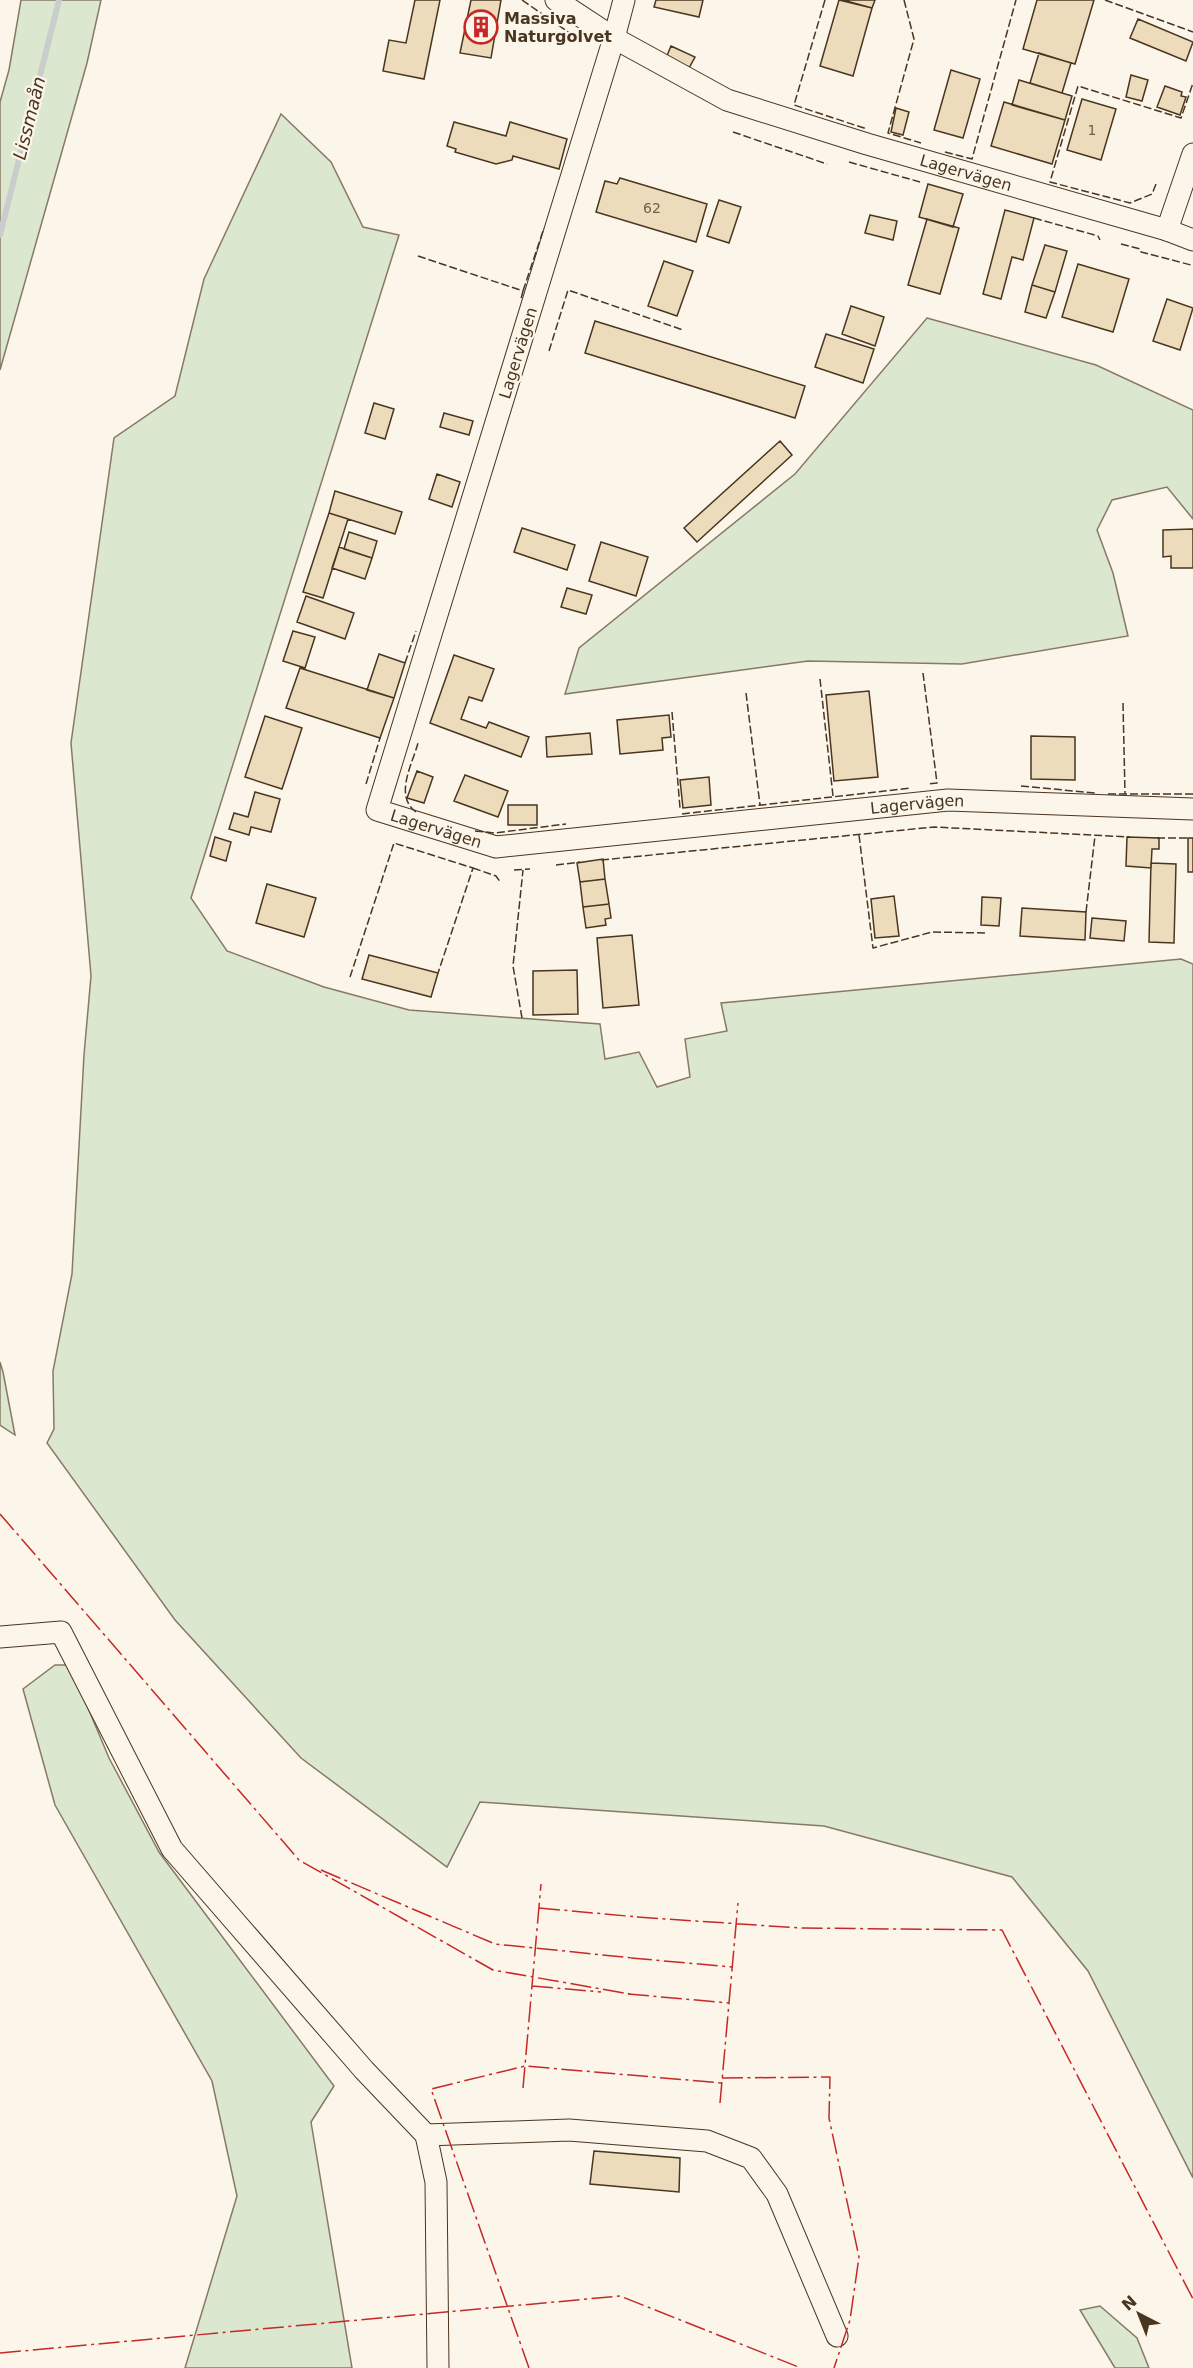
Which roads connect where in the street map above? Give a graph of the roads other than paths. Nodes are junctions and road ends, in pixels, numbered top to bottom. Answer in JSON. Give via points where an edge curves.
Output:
{"nodes":[{"id":1,"x":556,"y":0,"type":"edge"},
{"id":2,"x":624,"y":0,"type":"edge"},
{"id":3,"x":614,"y":38,"type":"junction"},
{"id":4,"x":1193,"y":154,"type":"edge"},
{"id":5,"x":1167,"y":230,"type":"junction"},
{"id":6,"x":1193,"y":240,"type":"edge"},
{"id":7,"x":1193,"y":809,"type":"edge"},
{"id":8,"x":0,"y":1637,"type":"edge"},
{"id":9,"x":426,"y":2135,"type":"junction"},
{"id":10,"x":837,"y":2336,"type":"dead end"},
{"id":11,"x":438,"y":2368,"type":"edge"}],
"edges":[{"from":1,"to":3,"type":"street","name":"Lagervägen"},
{"from":2,"to":3,"type":"street"},
{"from":3,"to":5,"type":"street","name":"Lagervägen","via":[[727,100]]},
{"from":3,"to":7,"type":"street","name":"Lagervägen","via":[[377,810],[496,847],[948,800]]},
{"from":4,"to":5,"type":"street"},
{"from":5,"to":6,"type":"street","name":"Lagervägen"},
{"from":8,"to":9,"type":"street","via":[[61,1632],[172,1849],[364,2070]]},
{"from":9,"to":10,"type":"street","via":[[568,2130],[707,2141],[751,2158],[777,2194]]},
{"from":9,"to":11,"type":"street","via":[[436,2182]]}]}
